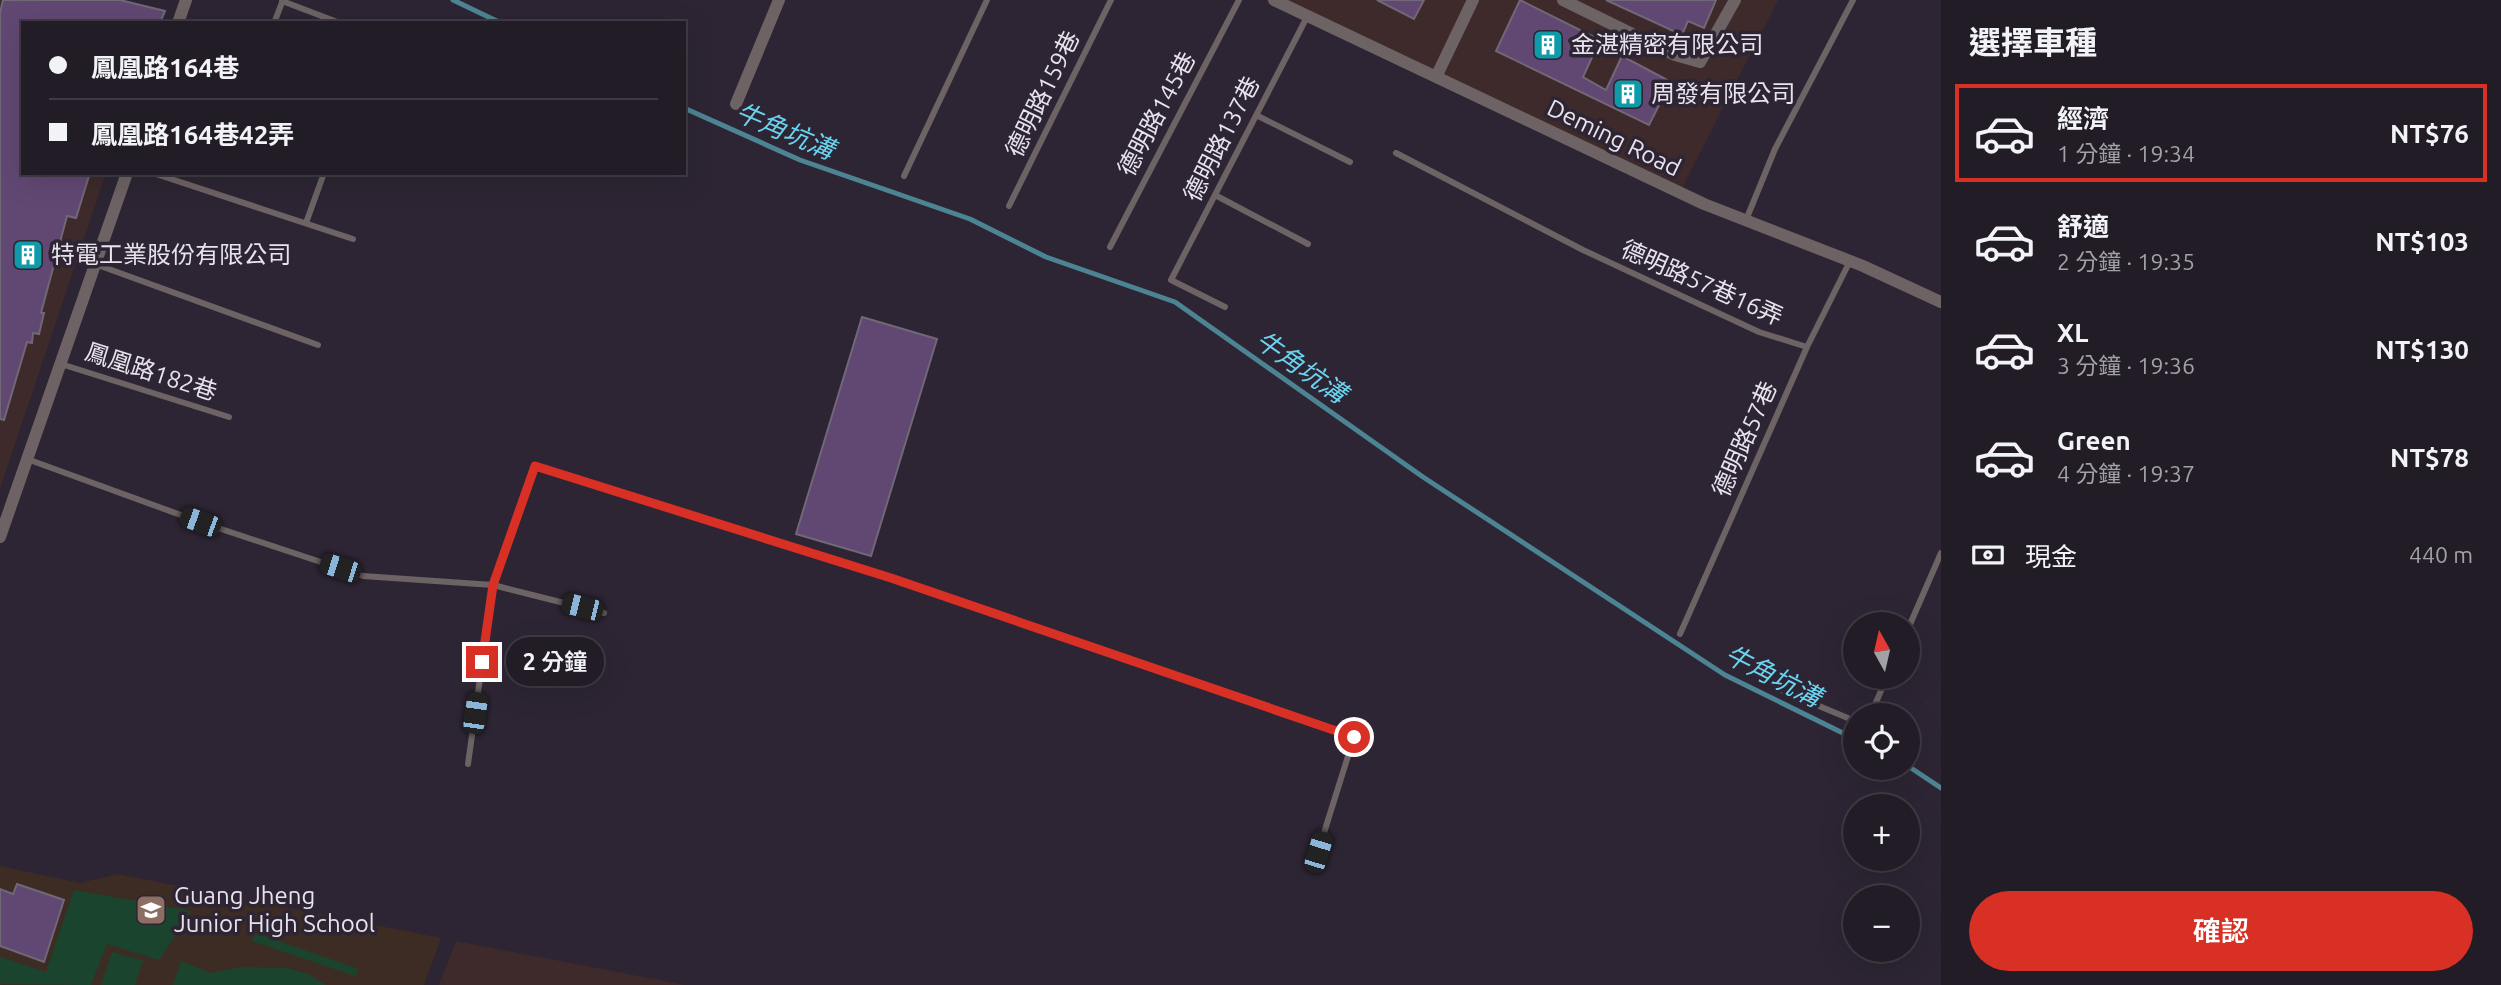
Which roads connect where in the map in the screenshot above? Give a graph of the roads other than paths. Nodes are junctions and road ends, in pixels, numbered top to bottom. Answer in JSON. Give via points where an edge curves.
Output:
{"nodes":[{"id":1,"x":186,"y":0,"type":"edge"},
{"id":2,"x":779,"y":0,"type":"edge"},
{"id":3,"x":987,"y":0,"type":"edge"},
{"id":4,"x":1111,"y":0,"type":"edge"},
{"id":5,"x":1239,"y":0,"type":"edge"},
{"id":6,"x":1274,"y":0,"type":"edge"},
{"id":7,"x":1473,"y":0,"type":"edge"},
{"id":8,"x":1563,"y":0,"type":"edge"},
{"id":9,"x":1735,"y":0,"type":"edge"},
{"id":10,"x":1853,"y":0,"type":"edge"},
{"id":11,"x":282,"y":1,"type":"edge"},
{"id":12,"x":1308,"y":15,"type":"junction"},
{"id":13,"x":179,"y":21,"type":"edge"},
{"id":14,"x":275,"y":21,"type":"edge"},
{"id":15,"x":335,"y":21,"type":"edge"},
{"id":16,"x":1437,"y":75,"type":"junction"},
{"id":17,"x":736,"y":104,"type":"dead end"},
{"id":18,"x":1256,"y":115,"type":"junction"},
{"id":19,"x":1396,"y":153,"type":"dead end"},
{"id":20,"x":1350,"y":162,"type":"dead end"},
{"id":21,"x":126,"y":175,"type":"edge"},
{"id":22,"x":159,"y":175,"type":"edge"},
{"id":23,"x":323,"y":175,"type":"edge"},
{"id":24,"x":904,"y":176,"type":"dead end"},
{"id":25,"x":1214,"y":195,"type":"junction"},
{"id":26,"x":1009,"y":206,"type":"dead end"},
{"id":27,"x":1746,"y":221,"type":"junction"},
{"id":28,"x":306,"y":223,"type":"junction"},
{"id":29,"x":353,"y":239,"type":"dead end"},
{"id":30,"x":1308,"y":244,"type":"dead end"},
{"id":31,"x":1110,"y":247,"type":"dead end"},
{"id":32,"x":1850,"y":261,"type":"junction"},
{"id":33,"x":95,"y":264,"type":"junction"},
{"id":34,"x":1941,"y":302,"type":"edge"},
{"id":35,"x":1225,"y":307,"type":"dead end"},
{"id":36,"x":318,"y":345,"type":"dead end"},
{"id":37,"x":1807,"y":347,"type":"junction"},
{"id":38,"x":61,"y":363,"type":"junction"},
{"id":39,"x":229,"y":417,"type":"dead end"},
{"id":40,"x":27,"y":459,"type":"junction"},
{"id":41,"x":0,"y":537,"type":"edge"},
{"id":42,"x":1941,"y":553,"type":"edge"},
{"id":43,"x":493,"y":585,"type":"junction"},
{"id":44,"x":1915,"y":612,"type":"edge"},
{"id":45,"x":604,"y":613,"type":"dead end"},
{"id":46,"x":1680,"y":634,"type":"dead end"},
{"id":47,"x":1783,"y":691,"type":"dead end"},
{"id":48,"x":1843,"y":716,"type":"edge"},
{"id":49,"x":468,"y":764,"type":"dead end"},
{"id":50,"x":1318,"y":852,"type":"dead end"}],
"edges":[{"from":1,"to":13,"type":"street"},
{"from":2,"to":17,"type":"street"},
{"from":3,"to":24,"type":"lane"},
{"from":4,"to":26,"type":"lane","name":"德明路159巷"},
{"from":5,"to":31,"type":"lane","name":"德明路145巷"},
{"from":6,"to":12,"type":"street","name":"Deming Road"},
{"from":7,"to":16,"type":"street"},
{"from":8,"to":9,"type":"street","via":[[1675,55],[1700,62]]},
{"from":10,"to":27,"type":"lane","via":[[1776,149]]},
{"from":11,"to":14,"type":"lane"},
{"from":11,"to":15,"type":"lane"},
{"from":12,"to":16,"type":"street","name":"Deming Road"},
{"from":12,"to":18,"type":"lane","name":"德明路137巷"},
{"from":16,"to":27,"type":"street","name":"Deming Road"},
{"from":18,"to":20,"type":"lane"},
{"from":18,"to":25,"type":"lane","name":"德明路137巷"},
{"from":19,"to":37,"type":"lane","name":"德明路57巷16弄","via":[[1583,250],[1759,332]]},
{"from":21,"to":33,"type":"street"},
{"from":22,"to":28,"type":"lane"},
{"from":23,"to":28,"type":"lane"},
{"from":25,"to":30,"type":"lane"},
{"from":25,"to":35,"type":"lane","name":"德明路137巷","via":[[1171,280]]},
{"from":27,"to":32,"type":"street","name":"Deming Road"},
{"from":28,"to":29,"type":"lane"},
{"from":32,"to":34,"type":"street","name":"Deming Road"},
{"from":32,"to":37,"type":"lane","name":"德明路57巷"},
{"from":33,"to":36,"type":"lane"},
{"from":33,"to":38,"type":"street"},
{"from":37,"to":46,"type":"lane","name":"德明路57巷"},
{"from":38,"to":39,"type":"lane","name":"鳳凰路182巷"},
{"from":38,"to":40,"type":"street"},
{"from":40,"to":41,"type":"street"},
{"from":40,"to":43,"type":"lane","via":[[363,576]]},
{"from":42,"to":44,"type":"lane"},
{"from":43,"to":45,"type":"lane"},
{"from":43,"to":49,"type":"lane"},
{"from":43,"to":50,"type":"lane","via":[[535,466],[891,578],[1354,737]]},
{"from":47,"to":48,"type":"lane"}]}
